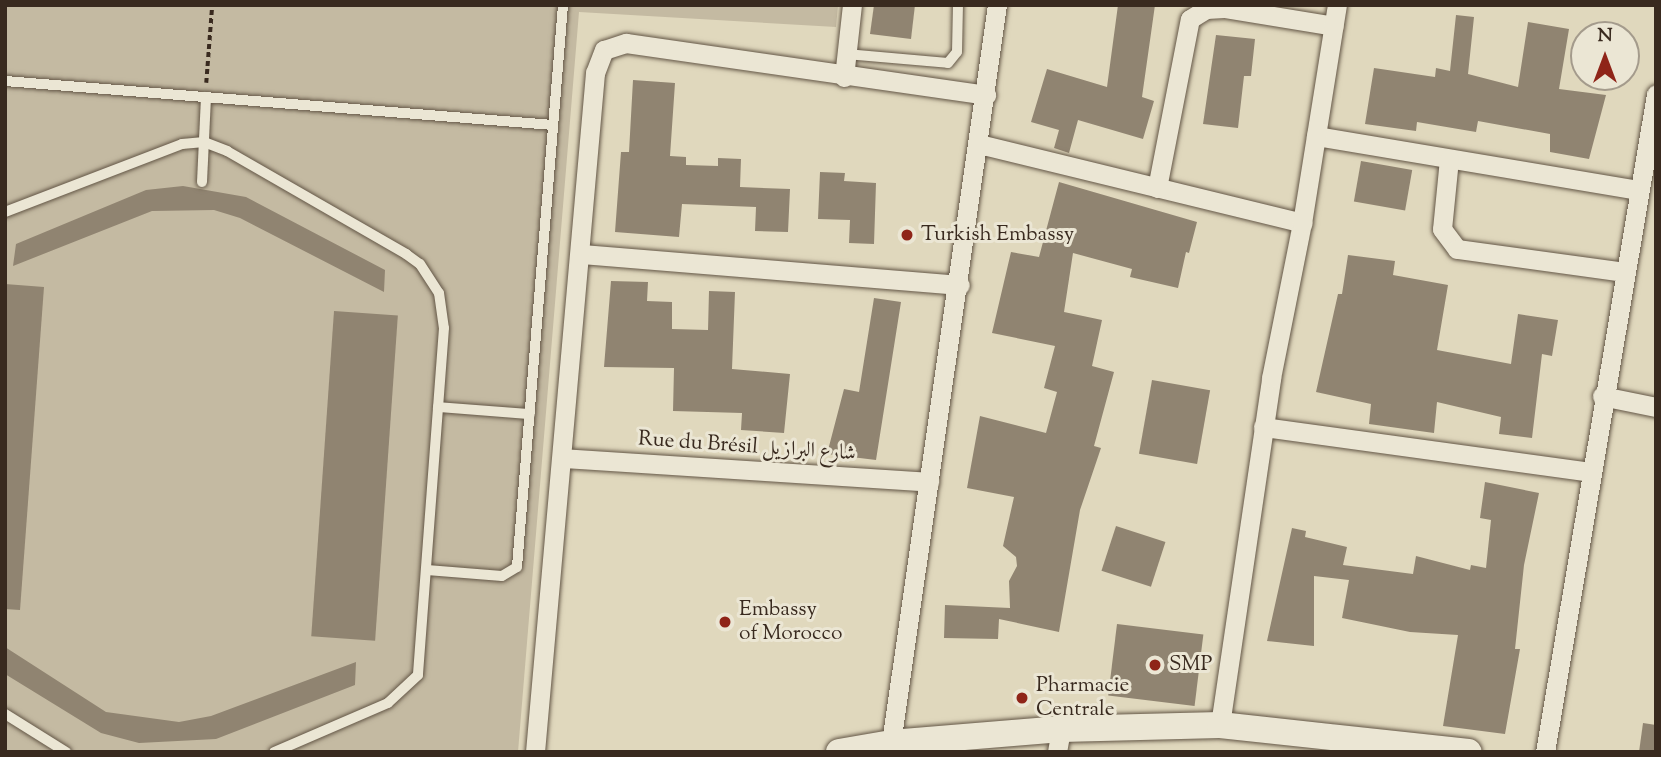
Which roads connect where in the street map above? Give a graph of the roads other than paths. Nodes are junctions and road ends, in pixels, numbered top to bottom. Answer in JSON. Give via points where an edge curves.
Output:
{"nodes":[{"id":1,"x":563,"y":5,"type":"edge"},
{"id":2,"x":852,"y":5,"type":"edge"},
{"id":3,"x":958,"y":5,"type":"edge"},
{"id":4,"x":997,"y":5,"type":"edge"},
{"id":5,"x":1337,"y":5,"type":"edge"},
{"id":6,"x":1334,"y":26,"type":"junction"},
{"id":7,"x":846,"y":54,"type":"junction"},
{"id":8,"x":844,"y":76,"type":"junction"},
{"id":9,"x":5,"y":81,"type":"edge"},
{"id":10,"x":1656,"y":94,"type":"edge"},
{"id":11,"x":986,"y":95,"type":"junction"},
{"id":12,"x":206,"y":97,"type":"junction"},
{"id":13,"x":553,"y":125,"type":"junction"},
{"id":14,"x":1316,"y":136,"type":"junction"},
{"id":15,"x":204,"y":142,"type":"junction"},
{"id":16,"x":979,"y":144,"type":"junction"},
{"id":17,"x":1449,"y":159,"type":"junction"},
{"id":18,"x":202,"y":182,"type":"dead end"},
{"id":19,"x":1157,"y":188,"type":"junction"},
{"id":20,"x":1644,"y":200,"type":"edge"},
{"id":21,"x":5,"y":212,"type":"edge"},
{"id":22,"x":1302,"y":223,"type":"junction"},
{"id":23,"x":582,"y":254,"type":"junction"},
{"id":24,"x":1625,"y":272,"type":"junction"},
{"id":25,"x":960,"y":285,"type":"junction"},
{"id":26,"x":1602,"y":396,"type":"junction"},
{"id":27,"x":438,"y":407,"type":"junction"},
{"id":28,"x":1656,"y":407,"type":"edge"},
{"id":29,"x":530,"y":414,"type":"junction"},
{"id":30,"x":1263,"y":427,"type":"junction"},
{"id":31,"x":562,"y":458,"type":"junction"},
{"id":32,"x":1590,"y":472,"type":"junction"},
{"id":33,"x":929,"y":482,"type":"junction"},
{"id":34,"x":426,"y":570,"type":"junction"},
{"id":35,"x":5,"y":714,"type":"edge"},
{"id":36,"x":1220,"y":725,"type":"junction"},
{"id":37,"x":1059,"y":740,"type":"edge"},
{"id":38,"x":891,"y":743,"type":"junction"},
{"id":39,"x":1338,"y":744,"type":"edge"},
{"id":40,"x":66,"y":752,"type":"edge"},
{"id":41,"x":274,"y":752,"type":"edge"},
{"id":42,"x":536,"y":752,"type":"edge"},
{"id":43,"x":839,"y":752,"type":"edge"},
{"id":44,"x":1469,"y":752,"type":"edge"},
{"id":45,"x":1545,"y":752,"type":"edge"}],
"edges":[{"from":1,"to":13,"type":"lane"},
{"from":2,"to":7,"type":"street"},
{"from":3,"to":7,"type":"lane","via":[[957,52],[947,63]]},
{"from":4,"to":11,"type":"street"},
{"from":5,"to":6,"type":"street"},
{"from":6,"to":14,"type":"street"},
{"from":6,"to":19,"type":"street","via":[[1224,8],[1206,9],[1190,19]]},
{"from":7,"to":8,"type":"street"},
{"from":8,"to":11,"type":"street"},
{"from":8,"to":23,"type":"street","via":[[626,43],[604,50],[595,73]]},
{"from":9,"to":12,"type":"lane"},
{"from":10,"to":20,"type":"street"},
{"from":11,"to":16,"type":"street"},
{"from":12,"to":13,"type":"lane"},
{"from":12,"to":15,"type":"lane"},
{"from":13,"to":29,"type":"lane"},
{"from":14,"to":17,"type":"street"},
{"from":14,"to":22,"type":"street"},
{"from":15,"to":18,"type":"lane"},
{"from":15,"to":21,"type":"lane","via":[[182,144]]},
{"from":15,"to":27,"type":"lane","via":[[227,150],[420,264],[435,285],[444,310]]},
{"from":16,"to":19,"type":"street"},
{"from":16,"to":25,"type":"street"},
{"from":17,"to":20,"type":"street"},
{"from":17,"to":24,"type":"street","via":[[1442,229],[1457,249]]},
{"from":19,"to":22,"type":"street"},
{"from":20,"to":24,"type":"street"},
{"from":22,"to":30,"type":"street"},
{"from":23,"to":25,"type":"street"},
{"from":23,"to":31,"type":"street"},
{"from":24,"to":26,"type":"street"},
{"from":25,"to":33,"type":"street"},
{"from":26,"to":28,"type":"street"},
{"from":26,"to":32,"type":"street"},
{"from":27,"to":29,"type":"lane"},
{"from":27,"to":34,"type":"lane"},
{"from":29,"to":34,"type":"lane","via":[[517,568],[502,576]]},
{"from":30,"to":32,"type":"street"},
{"from":30,"to":36,"type":"street"},
{"from":31,"to":33,"type":"street","name":"Rue du Brésil شارع البرازيل"},
{"from":31,"to":42,"type":"street"},
{"from":32,"to":45,"type":"street"},
{"from":33,"to":38,"type":"street"},
{"from":34,"to":41,"type":"lane","via":[[422,662],[410,687],[388,703]]},
{"from":35,"to":40,"type":"lane"},
{"from":36,"to":37,"type":"street"},
{"from":36,"to":39,"type":"street"},
{"from":37,"to":38,"type":"street"},
{"from":38,"to":43,"type":"street"},
{"from":39,"to":44,"type":"street"}]}
